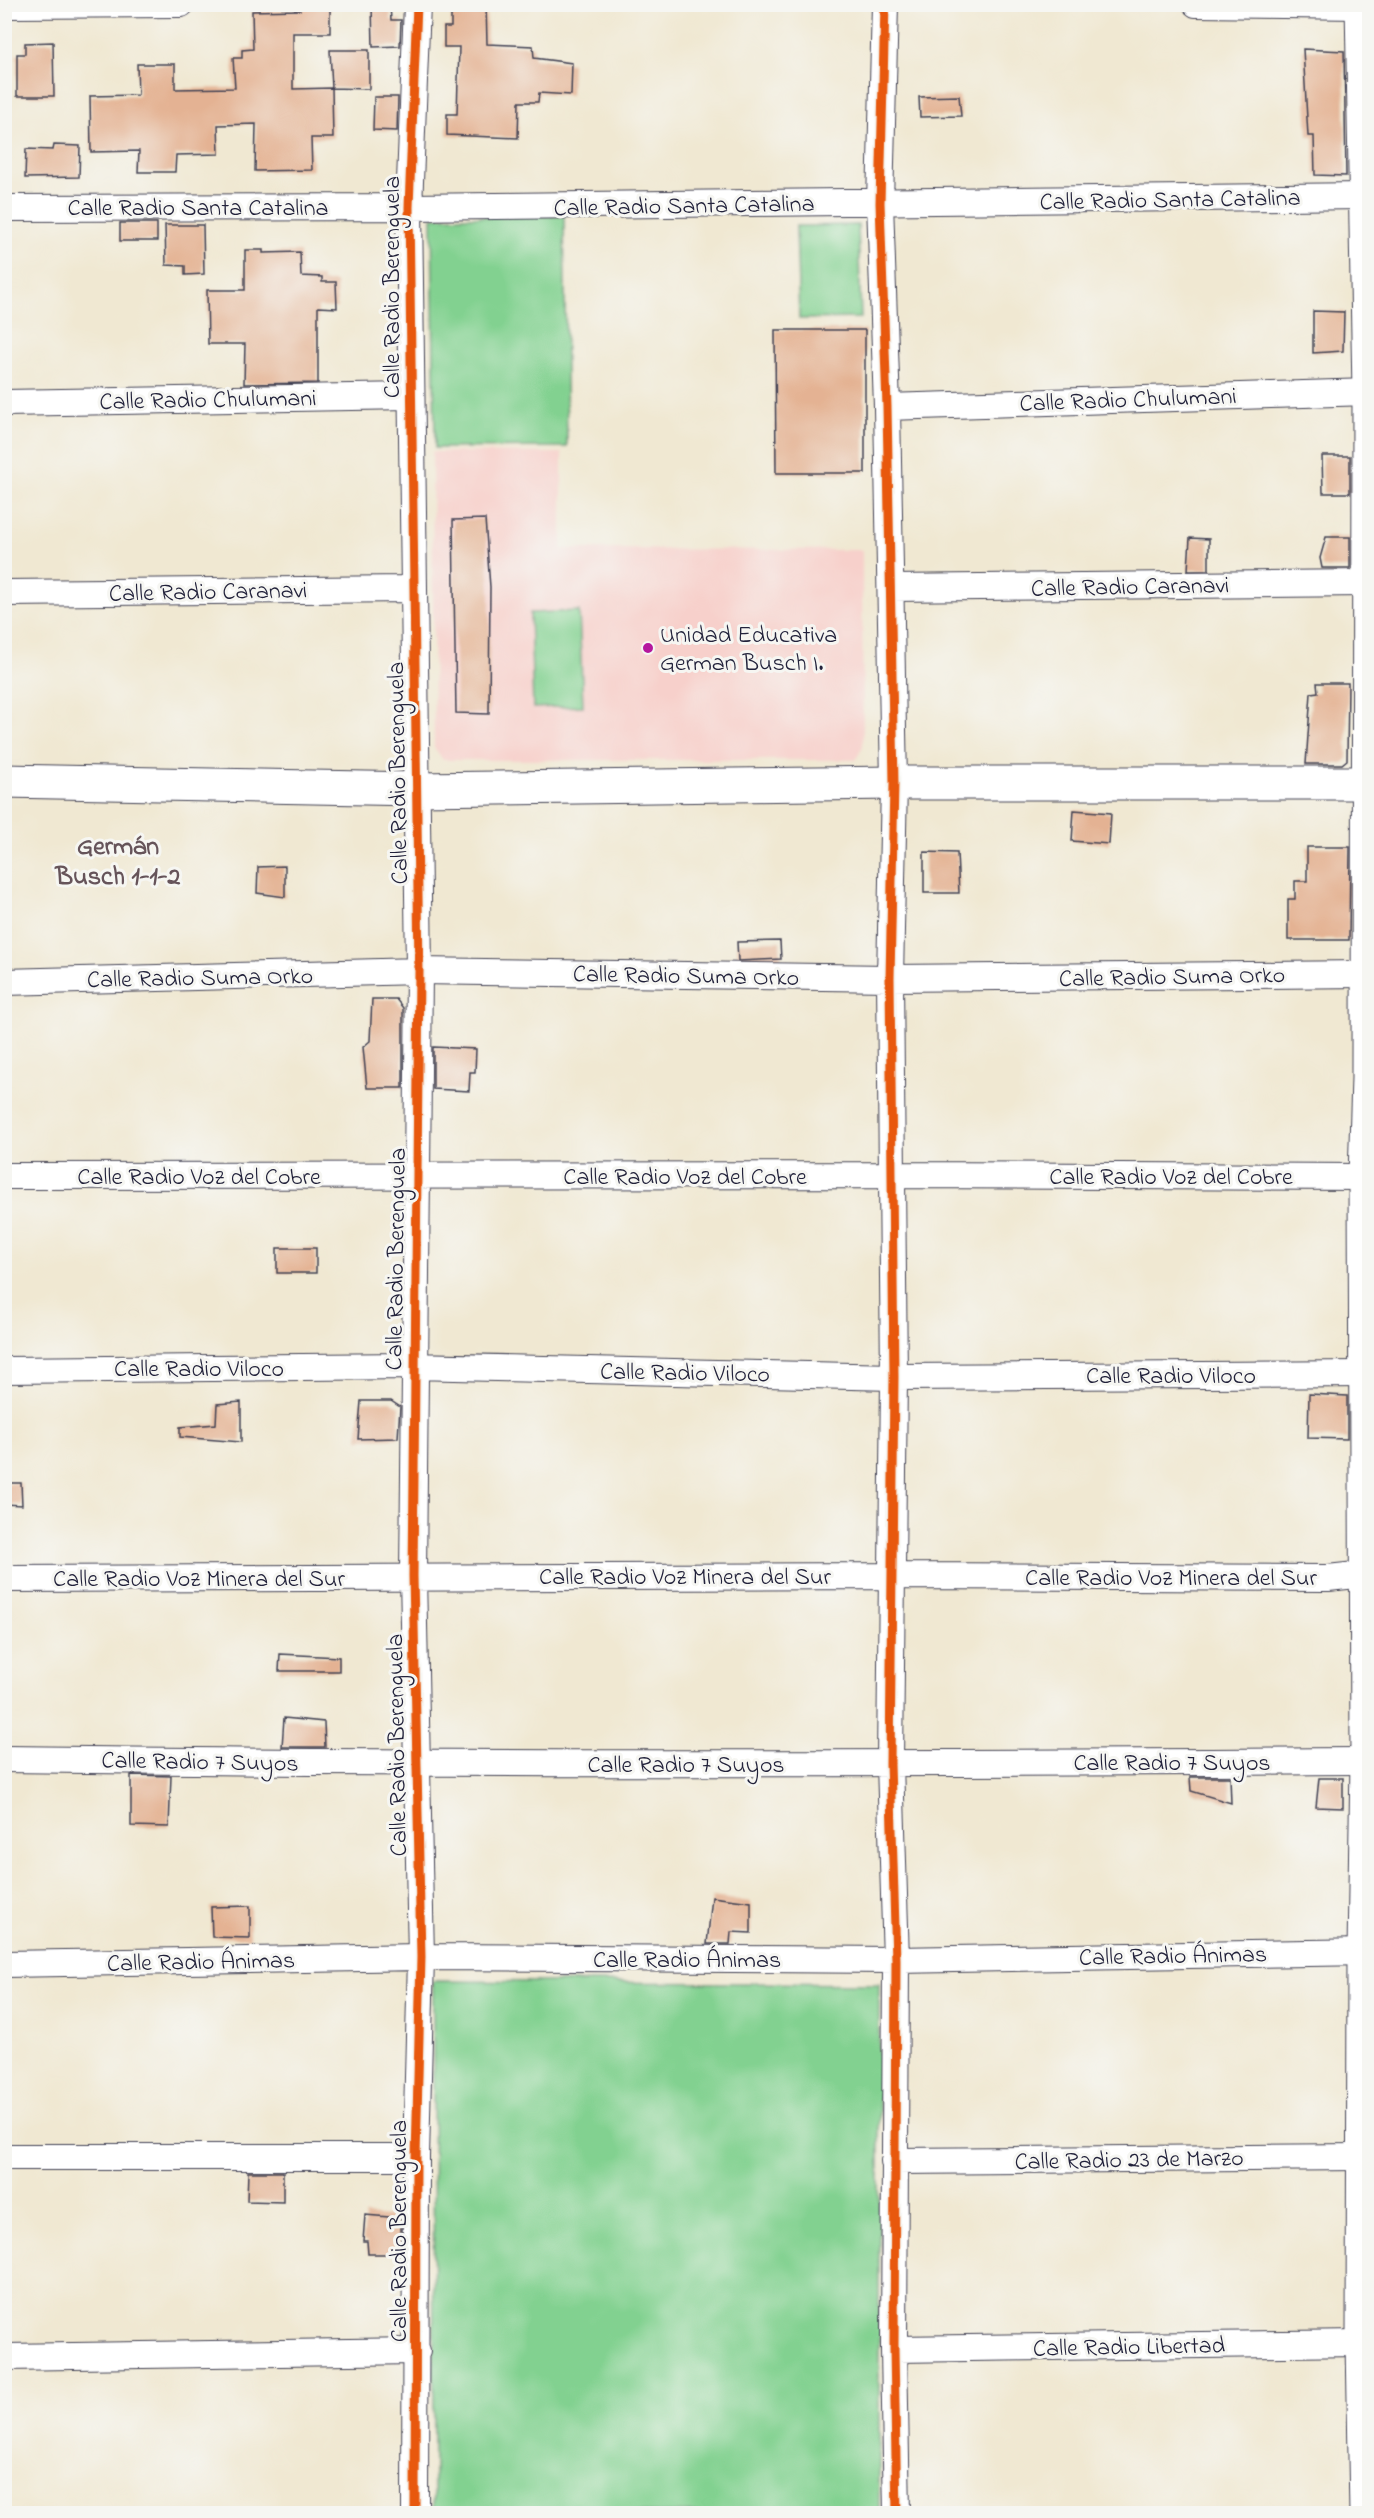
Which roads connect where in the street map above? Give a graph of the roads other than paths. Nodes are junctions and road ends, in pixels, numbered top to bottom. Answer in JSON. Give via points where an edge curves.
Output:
{"nodes":[{"id":1,"x":181,"y":4,"type":"edge"},
{"id":2,"x":417,"y":4,"type":"edge"},
{"id":3,"x":885,"y":4,"type":"edge"},
{"id":4,"x":1196,"y":4,"type":"edge"},
{"id":5,"x":4,"y":5,"type":"edge"},
{"id":6,"x":1364,"y":6,"type":"edge"},
{"id":7,"x":880,"y":203,"type":"junction"},
{"id":8,"x":409,"y":207,"type":"junction"},
{"id":9,"x":4,"y":208,"type":"edge"},
{"id":10,"x":1366,"y":217,"type":"edge"},
{"id":11,"x":1369,"y":392,"type":"edge"},
{"id":12,"x":411,"y":396,"type":"junction"},
{"id":13,"x":4,"y":403,"type":"edge"},
{"id":14,"x":887,"y":407,"type":"junction"},
{"id":15,"x":1369,"y":583,"type":"edge"},
{"id":16,"x":891,"y":588,"type":"junction"},
{"id":17,"x":412,"y":589,"type":"junction"},
{"id":18,"x":4,"y":593,"type":"edge"},
{"id":19,"x":4,"y":781,"type":"edge"},
{"id":20,"x":894,"y":783,"type":"junction"},
{"id":21,"x":1369,"y":783,"type":"edge"},
{"id":22,"x":418,"y":789,"type":"junction"},
{"id":23,"x":419,"y":971,"type":"junction"},
{"id":24,"x":1368,"y":974,"type":"junction"},
{"id":25,"x":890,"y":978,"type":"junction"},
{"id":26,"x":4,"y":982,"type":"edge"},
{"id":27,"x":1369,"y":1078,"type":"edge"},
{"id":28,"x":892,"y":1175,"type":"junction"},
{"id":29,"x":4,"y":1176,"type":"edge"},
{"id":30,"x":415,"y":1177,"type":"junction"},
{"id":31,"x":1365,"y":1177,"type":"junction"},
{"id":32,"x":413,"y":1366,"type":"junction"},
{"id":33,"x":4,"y":1370,"type":"edge"},
{"id":34,"x":1366,"y":1374,"type":"junction"},
{"id":35,"x":894,"y":1377,"type":"junction"},
{"id":36,"x":1365,"y":1574,"type":"junction"},
{"id":37,"x":412,"y":1576,"type":"junction"},
{"id":38,"x":891,"y":1576,"type":"junction"},
{"id":39,"x":4,"y":1579,"type":"edge"},
{"id":40,"x":1368,"y":1659,"type":"edge"},
{"id":41,"x":4,"y":1759,"type":"edge"},
{"id":42,"x":1367,"y":1761,"type":"junction"},
{"id":43,"x":415,"y":1764,"type":"junction"},
{"id":44,"x":890,"y":1764,"type":"junction"},
{"id":45,"x":1367,"y":1952,"type":"edge"},
{"id":46,"x":421,"y":1957,"type":"junction"},
{"id":47,"x":896,"y":1960,"type":"junction"},
{"id":48,"x":4,"y":1964,"type":"edge"},
{"id":49,"x":1367,"y":2055,"type":"edge"},
{"id":50,"x":4,"y":2157,"type":"edge"},
{"id":51,"x":416,"y":2157,"type":"junction"},
{"id":52,"x":1364,"y":2157,"type":"junction"},
{"id":53,"x":894,"y":2162,"type":"junction"},
{"id":54,"x":1363,"y":2343,"type":"junction"},
{"id":55,"x":894,"y":2349,"type":"junction"},
{"id":56,"x":417,"y":2351,"type":"junction"},
{"id":57,"x":4,"y":2358,"type":"edge"},
{"id":58,"x":1367,"y":2508,"type":"edge"},
{"id":59,"x":415,"y":2514,"type":"edge"},
{"id":60,"x":897,"y":2514,"type":"edge"}],
"edges":[{"from":1,"to":5,"type":"street"},
{"from":2,"to":8,"type":"street","name":"Calle Radio Berenguela"},
{"from":3,"to":7,"type":"street"},
{"from":4,"to":6,"type":"street"},
{"from":6,"to":10,"type":"main road"},
{"from":7,"to":8,"type":"street","name":"Calle Radio Santa Catalina"},
{"from":7,"to":10,"type":"street","name":"Calle Radio Santa Catalina"},
{"from":7,"to":14,"type":"street"},
{"from":8,"to":9,"type":"street","name":"Calle Radio Santa Catalina"},
{"from":8,"to":12,"type":"street","name":"Calle Radio Berenguela"},
{"from":10,"to":11,"type":"main road"},
{"from":11,"to":14,"type":"street","name":"Calle Radio Chulumani"},
{"from":11,"to":15,"type":"main road"},
{"from":12,"to":13,"type":"street","name":"Calle Radio Chulumani"},
{"from":12,"to":17,"type":"street","name":"Calle Radio Berenguela"},
{"from":14,"to":16,"type":"street"},
{"from":15,"to":16,"type":"street","name":"Calle Radio Caranavi"},
{"from":15,"to":21,"type":"main road"},
{"from":16,"to":20,"type":"street"},
{"from":17,"to":18,"type":"street","name":"Calle Radio Caranavi"},
{"from":17,"to":22,"type":"street","name":"Calle Radio Berenguela"},
{"from":19,"to":22,"type":"main road"},
{"from":20,"to":21,"type":"main road"},
{"from":20,"to":22,"type":"main road"},
{"from":20,"to":25,"type":"street"},
{"from":21,"to":24,"type":"main road"},
{"from":22,"to":23,"type":"street","name":"Calle Radio Berenguela"},
{"from":23,"to":25,"type":"street","name":"Calle Radio Suma Orko"},
{"from":23,"to":26,"type":"street","name":"Calle Radio Suma Orko"},
{"from":23,"to":30,"type":"street","name":"Calle Radio Berenguela"},
{"from":24,"to":25,"type":"street","name":"Calle Radio Suma Orko"},
{"from":24,"to":27,"type":"main road"},
{"from":25,"to":28,"type":"street"},
{"from":27,"to":31,"type":"main road"},
{"from":28,"to":30,"type":"street","name":"Calle Radio Voz del Cobre"},
{"from":28,"to":31,"type":"street","name":"Calle Radio Voz del Cobre"},
{"from":28,"to":35,"type":"street"},
{"from":29,"to":30,"type":"street","name":"Calle Radio Voz del Cobre"},
{"from":30,"to":32,"type":"street","name":"Calle Radio Berenguela"},
{"from":31,"to":34,"type":"main road"},
{"from":32,"to":33,"type":"street","name":"Calle Radio Viloco"},
{"from":32,"to":35,"type":"street","name":"Calle Radio Viloco"},
{"from":32,"to":37,"type":"street","name":"Calle Radio Berenguela"},
{"from":34,"to":35,"type":"street","name":"Calle Radio Viloco"},
{"from":34,"to":36,"type":"main road"},
{"from":35,"to":38,"type":"street"},
{"from":36,"to":38,"type":"street","name":"Calle Radio Voz Minera del Sur","via":[[1328,1578]]},
{"from":36,"to":40,"type":"main road"},
{"from":37,"to":38,"type":"street","name":"Calle Radio Voz Minera del Sur"},
{"from":37,"to":39,"type":"street","name":"Calle Radio Voz Minera del Sur"},
{"from":37,"to":43,"type":"street","name":"Calle Radio Berenguela"},
{"from":38,"to":44,"type":"street"},
{"from":40,"to":42,"type":"main road"},
{"from":41,"to":43,"type":"street","name":"Calle Radio 7 Suyos"},
{"from":42,"to":44,"type":"street","name":"Calle Radio 7 Suyos"},
{"from":42,"to":45,"type":"main road"},
{"from":43,"to":44,"type":"street","name":"Calle Radio 7 Suyos"},
{"from":43,"to":46,"type":"street","name":"Calle Radio Berenguela"},
{"from":44,"to":47,"type":"street"},
{"from":45,"to":47,"type":"street","name":"Calle Radio Ánimas"},
{"from":45,"to":49,"type":"main road"},
{"from":46,"to":47,"type":"street","name":"Calle Radio Ánimas"},
{"from":46,"to":48,"type":"street","name":"Calle Radio Ánimas"},
{"from":46,"to":51,"type":"street","name":"Calle Radio Berenguela"},
{"from":47,"to":53,"type":"street"},
{"from":49,"to":52,"type":"main road"},
{"from":50,"to":51,"type":"street"},
{"from":51,"to":56,"type":"street","name":"Calle Radio Berenguela"},
{"from":52,"to":53,"type":"street","name":"Calle Radio 23 de Marzo"},
{"from":52,"to":54,"type":"main road"},
{"from":53,"to":55,"type":"street"},
{"from":54,"to":55,"type":"street","name":"Calle Radio Libertad"},
{"from":54,"to":58,"type":"main road"},
{"from":55,"to":60,"type":"street"},
{"from":56,"to":57,"type":"street"},
{"from":56,"to":59,"type":"street","name":"Calle Radio Berenguela"}]}
